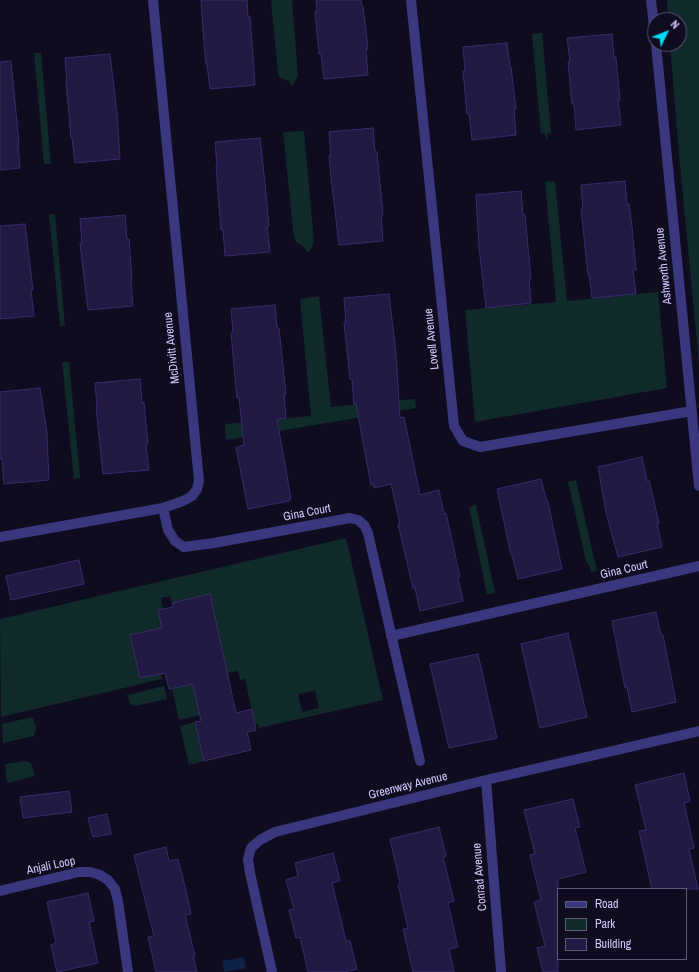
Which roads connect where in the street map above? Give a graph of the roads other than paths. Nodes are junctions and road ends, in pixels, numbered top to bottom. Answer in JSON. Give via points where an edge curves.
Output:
{"nodes":[{"id":1,"x":153,"y":0,"type":"edge"},
{"id":2,"x":410,"y":0,"type":"edge"},
{"id":3,"x":651,"y":0,"type":"edge"},
{"id":4,"x":652,"y":12,"type":"edge"},
{"id":5,"x":657,"y":52,"type":"edge"},
{"id":6,"x":692,"y":411,"type":"junction"},
{"id":7,"x":699,"y":486,"type":"edge"},
{"id":8,"x":162,"y":508,"type":"junction"},
{"id":9,"x":0,"y":537,"type":"edge"},
{"id":10,"x":699,"y":566,"type":"edge"},
{"id":11,"x":391,"y":636,"type":"junction"},
{"id":12,"x":699,"y":731,"type":"edge"},
{"id":13,"x":420,"y":761,"type":"dead end"},
{"id":14,"x":486,"y":780,"type":"junction"},
{"id":15,"x":0,"y":891,"type":"edge"},
{"id":16,"x":128,"y":972,"type":"edge"},
{"id":17,"x":272,"y":972,"type":"edge"},
{"id":18,"x":501,"y":972,"type":"edge"}],
"edges":[{"from":1,"to":8,"type":"street","name":"McDivitt Avenue","via":[[199,481],[192,496]]},
{"from":2,"to":6,"type":"street","name":"Lovell Avenue","via":[[454,426],[463,441],[480,448]]},
{"from":3,"to":4,"type":"street"},
{"from":5,"to":6,"type":"street","name":"Ashworth Avenue"},
{"from":6,"to":7,"type":"street","name":"Ashworth Avenue"},
{"from":8,"to":9,"type":"street","name":"McDivitt Avenue"},
{"from":8,"to":11,"type":"street","name":"Gina Court","via":[[168,530],[175,541],[184,547],[350,518],[358,520],[364,524],[368,533]]},
{"from":10,"to":11,"type":"street","name":"Gina Court"},
{"from":11,"to":13,"type":"street","name":"Gina Court"},
{"from":12,"to":14,"type":"street","name":"Greenway Avenue"},
{"from":14,"to":17,"type":"street","name":"Greenway Avenue","via":[[275,832],[251,848],[248,859],[250,873]]},
{"from":14,"to":18,"type":"street","name":"Conrad Avenue"},
{"from":15,"to":16,"type":"street","name":"Anjali Loop","via":[[79,872],[90,872],[108,880],[115,889],[118,901]]}]}
